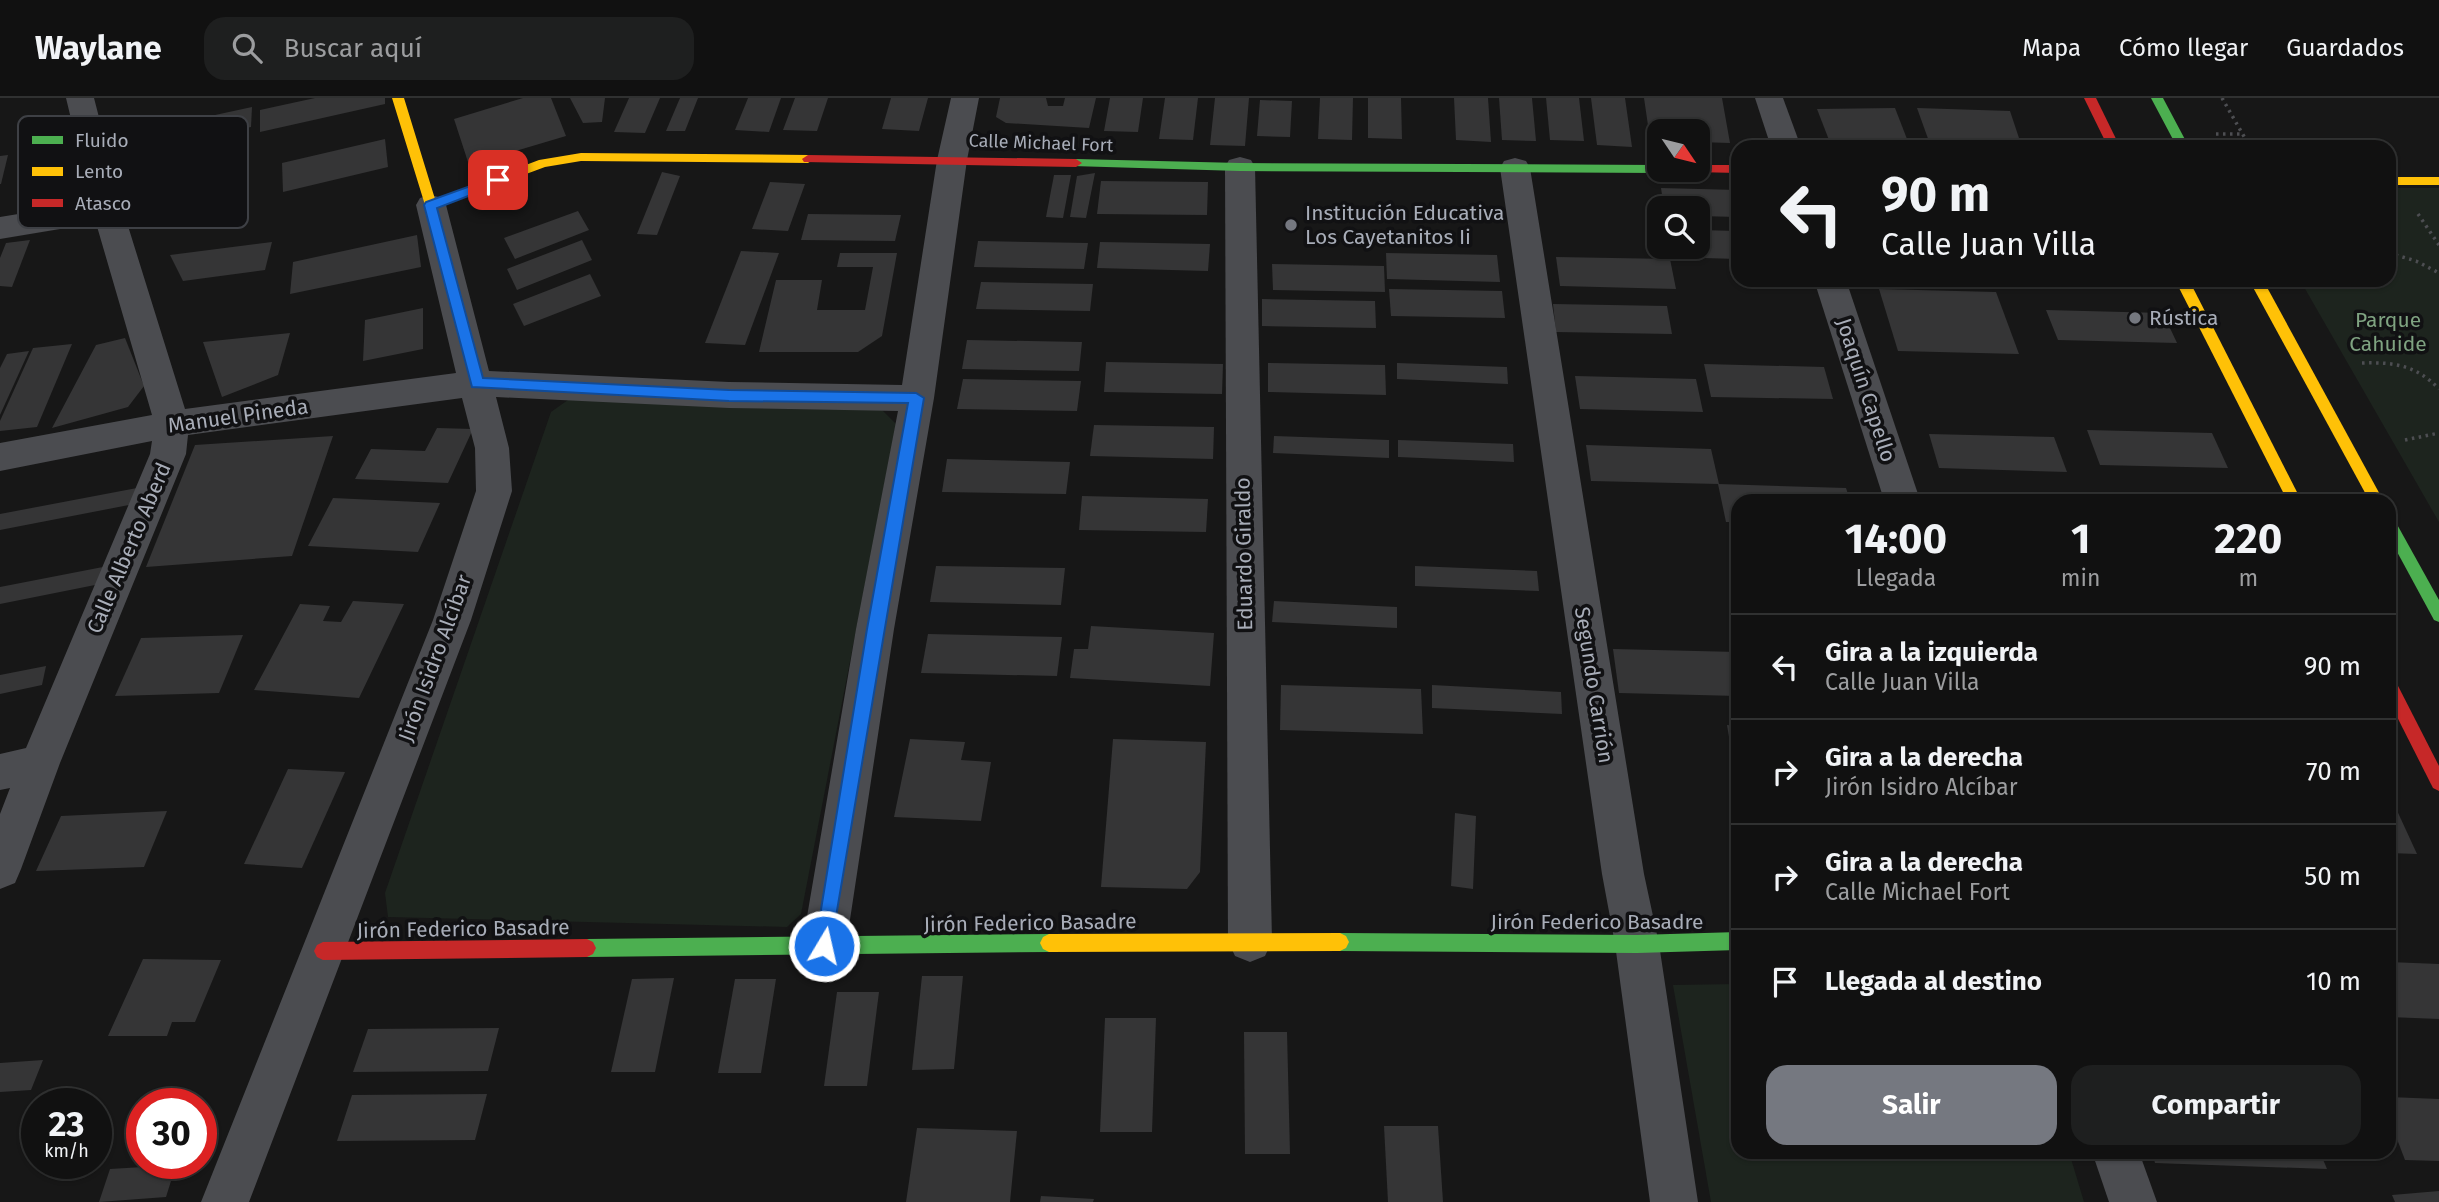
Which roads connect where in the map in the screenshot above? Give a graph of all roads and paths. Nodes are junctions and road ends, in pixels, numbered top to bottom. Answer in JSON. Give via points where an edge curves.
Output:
{"nodes":[{"id":1,"x":80,"y":98,"type":"edge"},
{"id":2,"x":398,"y":98,"type":"edge"},
{"id":3,"x":965,"y":98,"type":"edge"},
{"id":4,"x":1769,"y":98,"type":"edge"},
{"id":5,"x":2090,"y":98,"type":"edge"},
{"id":6,"x":2157,"y":98,"type":"edge"},
{"id":7,"x":2222,"y":98,"type":"edge"},
{"id":8,"x":84,"y":116,"type":"edge"},
{"id":9,"x":1784,"y":140,"type":"edge"},
{"id":10,"x":2111,"y":140,"type":"edge"},
{"id":11,"x":2179,"y":140,"type":"edge"},
{"id":12,"x":2246,"y":140,"type":"edge"},
{"id":13,"x":952,"y":160,"type":"junction"},
{"id":14,"x":1240,"y":167,"type":"junction"},
{"id":15,"x":1515,"y":168,"type":"junction"},
{"id":16,"x":1647,"y":169,"type":"edge"},
{"id":17,"x":1710,"y":169,"type":"edge"},
{"id":18,"x":1731,"y":169,"type":"edge"},
{"id":19,"x":2396,"y":181,"type":"edge"},
{"id":20,"x":2439,"y":181,"type":"edge"},
{"id":21,"x":430,"y":205,"type":"junction"},
{"id":22,"x":18,"y":225,"type":"edge"},
{"id":23,"x":0,"y":228,"type":"edge"},
{"id":24,"x":112,"y":228,"type":"edge"},
{"id":25,"x":2396,"y":255,"type":"edge"},
{"id":26,"x":2439,"y":273,"type":"edge"},
{"id":27,"x":1832,"y":287,"type":"edge"},
{"id":28,"x":2186,"y":287,"type":"edge"},
{"id":29,"x":2260,"y":287,"type":"edge"},
{"id":30,"x":2362,"y":363,"type":"dead end"},
{"id":31,"x":477,"y":383,"type":"junction"},
{"id":32,"x":2439,"y":389,"type":"edge"},
{"id":33,"x":916,"y":398,"type":"junction"},
{"id":34,"x":172,"y":425,"type":"junction"},
{"id":35,"x":2439,"y":433,"type":"edge"},
{"id":36,"x":2406,"y":440,"type":"dead end"},
{"id":37,"x":0,"y":457,"type":"edge"},
{"id":38,"x":1900,"y":494,"type":"edge"},
{"id":39,"x":2291,"y":494,"type":"edge"},
{"id":40,"x":2373,"y":494,"type":"edge"},
{"id":41,"x":2396,"y":536,"type":"edge"},
{"id":42,"x":2439,"y":615,"type":"edge"},
{"id":43,"x":2396,"y":699,"type":"edge"},
{"id":44,"x":40,"y":763,"type":"junction"},
{"id":45,"x":0,"y":772,"type":"edge"},
{"id":46,"x":2439,"y":783,"type":"edge"},
{"id":47,"x":0,"y":869,"type":"edge"},
{"id":48,"x":1250,"y":941,"type":"junction"},
{"id":49,"x":1731,"y":942,"type":"edge"},
{"id":50,"x":1637,"y":944,"type":"junction"},
{"id":51,"x":824,"y":946,"type":"junction"},
{"id":52,"x":323,"y":951,"type":"junction"},
{"id":53,"x":2118,"y":1159,"type":"edge"},
{"id":54,"x":225,"y":1202,"type":"edge"},
{"id":55,"x":1674,"y":1202,"type":"edge"},
{"id":56,"x":2133,"y":1202,"type":"edge"}],
"edges":[{"from":1,"to":8,"type":"street","name":"Calle Alberto Aberd"},
{"from":2,"to":21,"type":"street","name":"Jirón Isidro Alcíbar"},
{"from":3,"to":13,"type":"street"},
{"from":4,"to":9,"type":"street"},
{"from":5,"to":10,"type":"street"},
{"from":6,"to":11,"type":"street"},
{"from":7,"to":12,"type":"path"},
{"from":13,"to":14,"type":"street","name":"Calle Michael Fort"},
{"from":13,"to":21,"type":"street","name":"Calle Michael Fort","via":[[581,157],[543,163]]},
{"from":13,"to":33,"type":"street"},
{"from":14,"to":15,"type":"street","name":"Calle Michael Fort"},
{"from":14,"to":48,"type":"street","name":"Eduardo Giraldo"},
{"from":15,"to":16,"type":"street","name":"Calle Michael Fort"},
{"from":15,"to":50,"type":"street","name":"Segundo Carrión"},
{"from":17,"to":18,"type":"street"},
{"from":19,"to":20,"type":"street"},
{"from":21,"to":31,"type":"street","name":"Jirón Isidro Alcíbar"},
{"from":22,"to":23,"type":"street"},
{"from":24,"to":34,"type":"street","name":"Calle Alberto Aberd"},
{"from":25,"to":26,"type":"path"},
{"from":27,"to":38,"type":"street","name":"Joaquín Capello"},
{"from":28,"to":39,"type":"street"},
{"from":29,"to":40,"type":"street"},
{"from":30,"to":32,"type":"path","via":[[2409,365]]},
{"from":31,"to":33,"type":"street","name":"Manuel Pineda"},
{"from":31,"to":34,"type":"street","name":"Manuel Pineda"},
{"from":31,"to":52,"type":"street","name":"Jirón Isidro Alcíbar","via":[[492,448],[494,491],[452,620]]},
{"from":33,"to":51,"type":"street"},
{"from":34,"to":37,"type":"street","name":"Manuel Pineda"},
{"from":34,"to":44,"type":"street","name":"Calle Alberto Aberd","via":[[168,454]]},
{"from":35,"to":36,"type":"path"},
{"from":41,"to":42,"type":"street"},
{"from":43,"to":46,"type":"street"},
{"from":44,"to":45,"type":"street"},
{"from":44,"to":47,"type":"street","name":"Calle Alberto Aberd"},
{"from":48,"to":50,"type":"street","name":"Jirón Federico Basadre"},
{"from":48,"to":51,"type":"street","name":"Jirón Federico Basadre"},
{"from":49,"to":50,"type":"street","name":"Jirón Federico Basadre"},
{"from":50,"to":55,"type":"street","name":"Segundo Carrión"},
{"from":51,"to":52,"type":"street","name":"Jirón Federico Basadre"},
{"from":52,"to":54,"type":"street","name":"Jirón Isidro Alcíbar"},
{"from":53,"to":56,"type":"street"}]}
